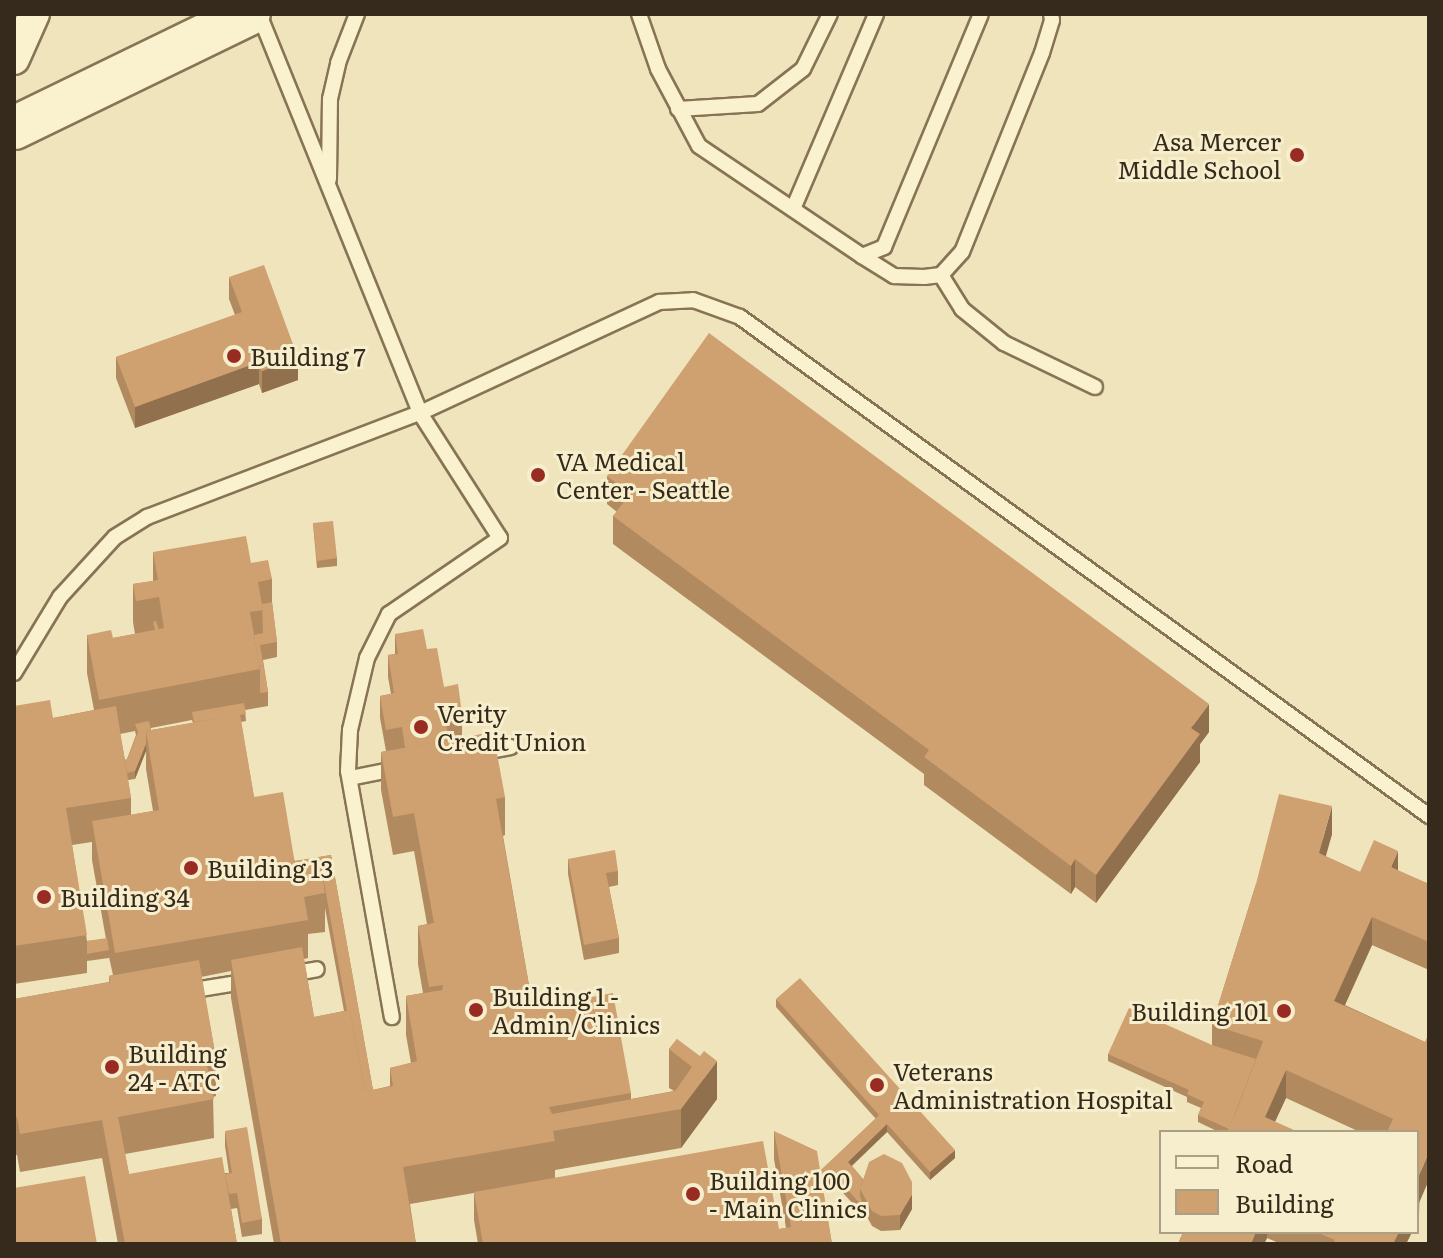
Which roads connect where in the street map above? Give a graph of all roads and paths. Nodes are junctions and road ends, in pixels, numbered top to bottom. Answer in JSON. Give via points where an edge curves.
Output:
{"nodes":[{"id":1,"x":34,"y":14,"type":"edge"},
{"id":2,"x":249,"y":14,"type":"edge"},
{"id":3,"x":259,"y":14,"type":"edge"},
{"id":4,"x":357,"y":14,"type":"edge"},
{"id":5,"x":639,"y":14,"type":"edge"},
{"id":6,"x":830,"y":14,"type":"edge"},
{"id":7,"x":876,"y":14,"type":"edge"},
{"id":8,"x":981,"y":14,"type":"edge"},
{"id":9,"x":1051,"y":14,"type":"edge"},
{"id":10,"x":14,"y":59,"type":"edge"},
{"id":11,"x":678,"y":109,"type":"junction"},
{"id":12,"x":14,"y":128,"type":"edge"},
{"id":13,"x":329,"y":187,"type":"junction"},
{"id":14,"x":793,"y":209,"type":"junction"},
{"id":15,"x":862,"y":256,"type":"junction"},
{"id":16,"x":941,"y":275,"type":"junction"},
{"id":17,"x":1095,"y":387,"type":"dead end"},
{"id":18,"x":420,"y":413,"type":"junction"},
{"id":19,"x":14,"y":673,"type":"edge"},
{"id":20,"x":510,"y":747,"type":"dead end"},
{"id":21,"x":464,"y":756,"type":"edge"},
{"id":22,"x":405,"y":767,"type":"edge"},
{"id":23,"x":350,"y":778,"type":"junction"},
{"id":24,"x":1429,"y":816,"type":"edge"},
{"id":25,"x":317,"y":969,"type":"dead end"},
{"id":26,"x":166,"y":995,"type":"edge"},
{"id":27,"x":392,"y":1017,"type":"dead end"}],
"edges":[{"from":1,"to":10,"type":"street"},
{"from":2,"to":12,"type":"main road"},
{"from":3,"to":13,"type":"lane"},
{"from":4,"to":13,"type":"lane","via":[[330,99]]},
{"from":5,"to":11,"type":"lane"},
{"from":6,"to":11,"type":"lane","via":[[803,69],[758,104]]},
{"from":7,"to":14,"type":"lane"},
{"from":8,"to":15,"type":"lane","via":[[884,247]]},
{"from":9,"to":16,"type":"lane","via":[[1042,53],[962,252]]},
{"from":11,"to":14,"type":"lane","via":[[699,146]]},
{"from":13,"to":18,"type":"lane"},
{"from":14,"to":15,"type":"lane"},
{"from":15,"to":16,"type":"lane","via":[[894,276]]},
{"from":16,"to":17,"type":"lane","via":[[962,309],[1004,343]]},
{"from":18,"to":19,"type":"lane","via":[[225,485],[154,514],[115,537],[60,597]]},
{"from":18,"to":23,"type":"lane","via":[[500,538],[389,614],[367,658],[350,730]]},
{"from":18,"to":24,"type":"lane","via":[[659,302],[693,300],[718,307],[740,317]]},
{"from":20,"to":21,"type":"lane"},
{"from":22,"to":23,"type":"lane"},
{"from":23,"to":27,"type":"lane"},
{"from":25,"to":26,"type":"lane"}]}
